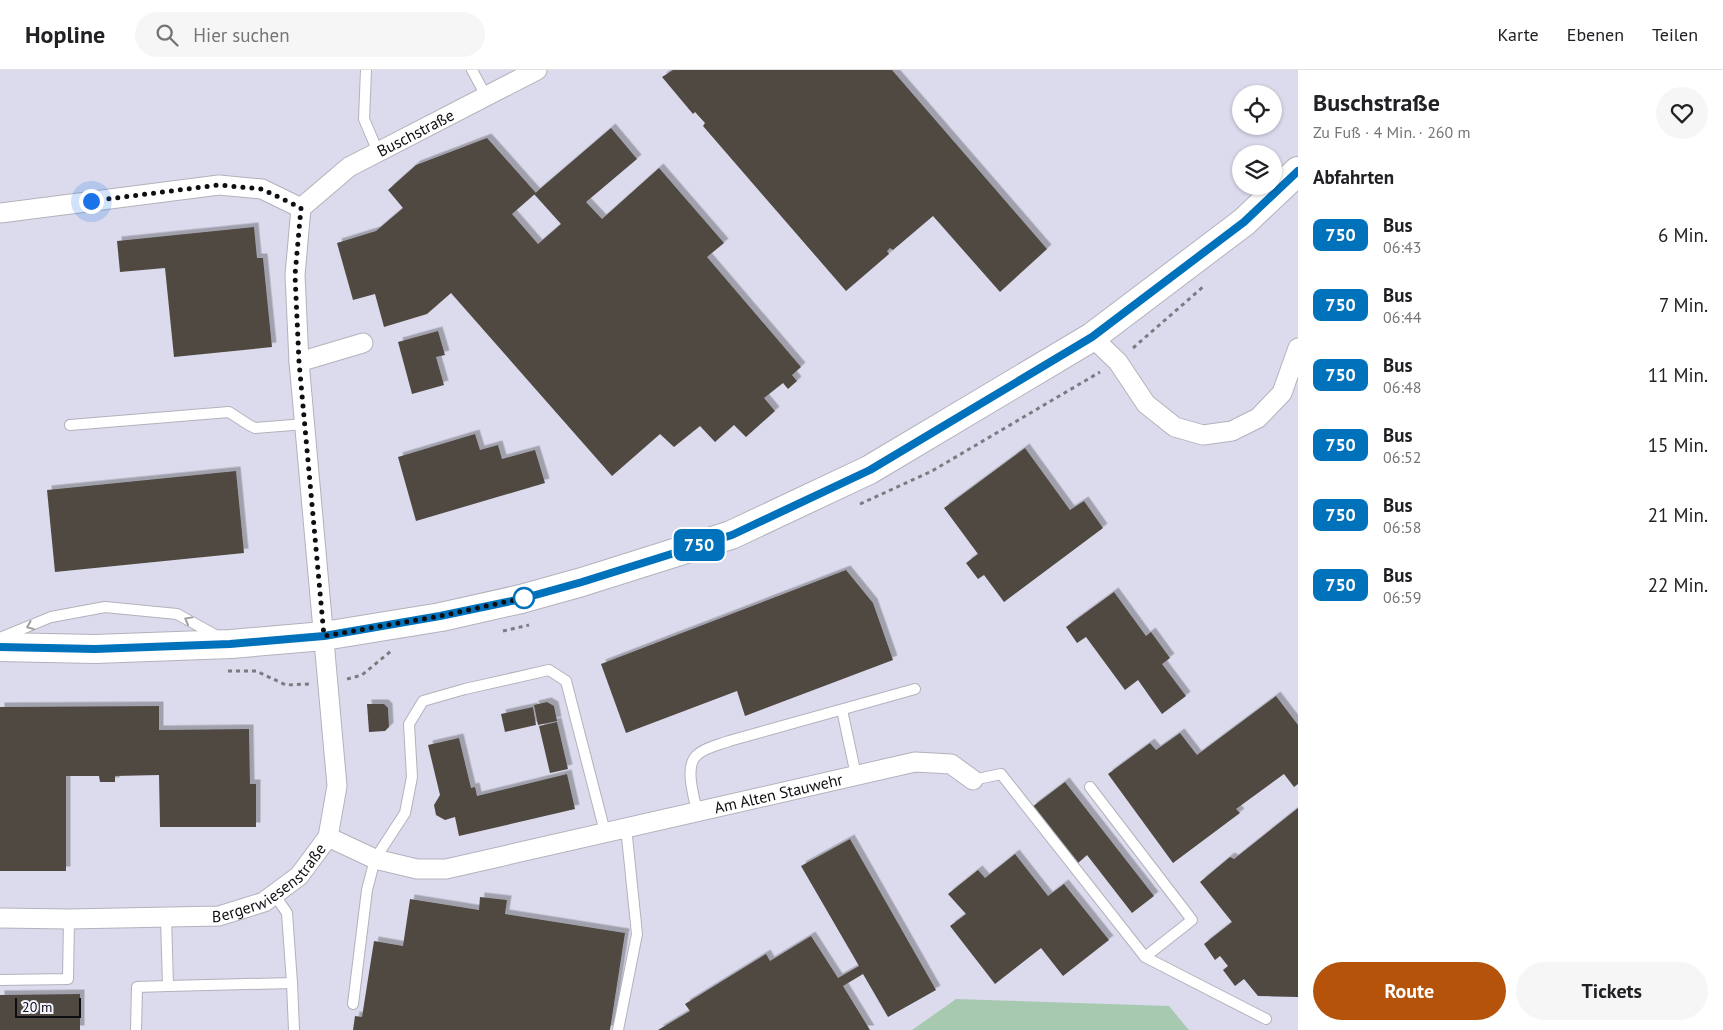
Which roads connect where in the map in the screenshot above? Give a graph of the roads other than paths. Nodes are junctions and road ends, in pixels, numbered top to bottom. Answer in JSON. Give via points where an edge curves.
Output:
{"nodes":[{"id":1,"x":366,"y":70,"type":"edge"},
{"id":2,"x":472,"y":70,"type":"edge"},
{"id":3,"x":537,"y":70,"type":"edge"},
{"id":4,"x":486,"y":96,"type":"junction"},
{"id":5,"x":378,"y":152,"type":"junction"},
{"id":6,"x":1298,"y":171,"type":"edge"},
{"id":7,"x":301,"y":208,"type":"junction"},
{"id":8,"x":0,"y":213,"type":"edge"},
{"id":9,"x":1092,"y":337,"type":"junction"},
{"id":10,"x":363,"y":343,"type":"dead end"},
{"id":11,"x":1298,"y":348,"type":"edge"},
{"id":12,"x":299,"y":362,"type":"junction"},
{"id":13,"x":305,"y":424,"type":"junction"},
{"id":14,"x":70,"y":425,"type":"dead end"},
{"id":15,"x":324,"y":636,"type":"junction"},
{"id":16,"x":0,"y":638,"type":"edge"},
{"id":17,"x":230,"y":644,"type":"junction"},
{"id":18,"x":0,"y":646,"type":"edge"},
{"id":19,"x":915,"y":690,"type":"dead end"},
{"id":20,"x":842,"y":710,"type":"junction"},
{"id":21,"x":856,"y":775,"type":"junction"},
{"id":22,"x":973,"y":780,"type":"joint"},
{"id":23,"x":1090,"y":787,"type":"dead end"},
{"id":24,"x":697,"y":811,"type":"junction"},
{"id":25,"x":626,"y":828,"type":"junction"},
{"id":26,"x":605,"y":832,"type":"junction"},
{"id":27,"x":328,"y":837,"type":"junction"},
{"id":28,"x":375,"y":859,"type":"junction"},
{"id":29,"x":274,"y":894,"type":"junction"},
{"id":30,"x":166,"y":917,"type":"junction"},
{"id":31,"x":0,"y":918,"type":"edge"},
{"id":32,"x":69,"y":919,"type":"junction"},
{"id":33,"x":1145,"y":957,"type":"junction"},
{"id":34,"x":0,"y":980,"type":"edge"},
{"id":35,"x":292,"y":983,"type":"junction"},
{"id":36,"x":168,"y":986,"type":"junction"},
{"id":37,"x":353,"y":1004,"type":"dead end"},
{"id":38,"x":1266,"y":1019,"type":"dead end"},
{"id":39,"x":136,"y":1030,"type":"edge"},
{"id":40,"x":294,"y":1030,"type":"edge"},
{"id":41,"x":618,"y":1030,"type":"edge"}],
"edges":[{"from":1,"to":5,"type":"lane","via":[[364,119]]},
{"from":2,"to":4,"type":"lane"},
{"from":3,"to":4,"type":"street","name":"Buschstraße"},
{"from":4,"to":5,"type":"street","name":"Buschstraße"},
{"from":5,"to":7,"type":"street","name":"Buschstraße","via":[[349,168]]},
{"from":6,"to":9,"type":"main road","via":[[1244,222]]},
{"from":7,"to":8,"type":"street","via":[[262,189],[219,185]]},
{"from":7,"to":12,"type":"street","via":[[295,275]]},
{"from":9,"to":11,"type":"street","via":[[1118,362],[1146,404],[1175,427],[1202,435],[1232,431],[1258,418],[1282,393]]},
{"from":9,"to":15,"type":"main road","via":[[870,470],[732,535],[521,599]]},
{"from":10,"to":12,"type":"street"},
{"from":12,"to":13,"type":"street"},
{"from":13,"to":14,"type":"lane","via":[[256,428],[229,412]]},
{"from":13,"to":15,"type":"street"},
{"from":15,"to":17,"type":"main road"},
{"from":15,"to":27,"type":"street","name":"Bergerwiesenstraße","via":[[337,786]]},
{"from":17,"to":16,"type":"lane","one_way":true,"via":[[177,614],[105,607],[51,617]]},
{"from":17,"to":18,"type":"main road","via":[[95,649]]},
{"from":19,"to":20,"type":"lane"},
{"from":20,"to":21,"type":"lane"},
{"from":20,"to":24,"type":"lane","via":[[729,741],[696,755],[690,766]]},
{"from":21,"to":22,"type":"street","name":"Am Alten Stauwehr","via":[[915,762],[951,764]]},
{"from":21,"to":24,"type":"street","name":"Am Alten Stauwehr"},
{"from":22,"to":33,"type":"lane","name":"Am Alten Stauwehr","via":[[1002,774]]},
{"from":23,"to":33,"type":"lane","via":[[1192,920]]},
{"from":24,"to":25,"type":"street","name":"Am Alten Stauwehr"},
{"from":25,"to":26,"type":"street","name":"Am Alten Stauwehr"},
{"from":25,"to":41,"type":"lane","via":[[637,934]]},
{"from":26,"to":28,"type":"street","name":"Am Alten Stauwehr","via":[[446,869],[417,869]]},
{"from":26,"to":28,"type":"lane","via":[[566,681],[549,670],[423,701],[409,724],[412,777],[405,813]]},
{"from":27,"to":28,"type":"street","name":"Am Alten Stauwehr"},
{"from":27,"to":29,"type":"street","name":"Bergerwiesenstraße","via":[[299,876]]},
{"from":28,"to":37,"type":"lane","via":[[367,890]]},
{"from":29,"to":30,"type":"street","name":"Bergerwiesenstraße","via":[[264,902],[219,916]]},
{"from":29,"to":35,"type":"lane","via":[[287,914]]},
{"from":30,"to":32,"type":"street","name":"Bergerwiesenstraße"},
{"from":30,"to":36,"type":"lane"},
{"from":31,"to":32,"type":"street","name":"Bergerwiesenstraße"},
{"from":32,"to":34,"type":"lane","via":[[68,979]]},
{"from":33,"to":38,"type":"lane","name":"Am Alten Stauwehr"},
{"from":35,"to":36,"type":"lane"},
{"from":35,"to":40,"type":"lane"},
{"from":36,"to":39,"type":"lane","via":[[138,987]]}]}
